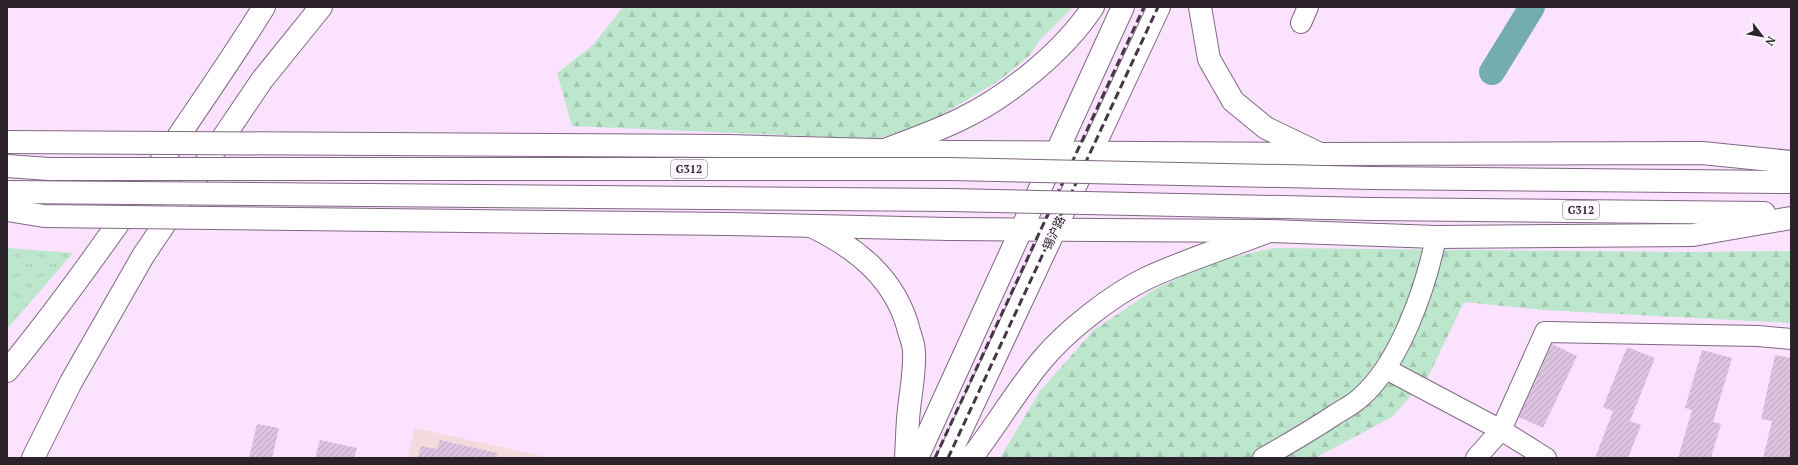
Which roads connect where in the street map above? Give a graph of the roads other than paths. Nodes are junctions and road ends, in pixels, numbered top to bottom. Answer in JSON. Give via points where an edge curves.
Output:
{"nodes":[{"id":1,"x":264,"y":7,"type":"edge"},
{"id":2,"x":321,"y":7,"type":"edge"},
{"id":3,"x":1093,"y":7,"type":"edge"},
{"id":4,"x":1123,"y":7,"type":"edge"},
{"id":5,"x":1159,"y":7,"type":"edge"},
{"id":6,"x":1200,"y":7,"type":"edge"},
{"id":7,"x":7,"y":142,"type":"edge"},
{"id":8,"x":885,"y":150,"type":"junction"},
{"id":9,"x":1056,"y":152,"type":"junction"},
{"id":10,"x":1091,"y":152,"type":"junction"},
{"id":11,"x":1320,"y":154,"type":"junction"},
{"id":12,"x":1791,"y":162,"type":"edge"},
{"id":13,"x":7,"y":166,"type":"edge"},
{"id":14,"x":1791,"y":182,"type":"edge"},
{"id":15,"x":7,"y":192,"type":"edge"},
{"id":16,"x":7,"y":210,"type":"edge"},
{"id":17,"x":7,"y":214,"type":"edge"},
{"id":18,"x":1791,"y":214,"type":"edge"},
{"id":19,"x":44,"y":216,"type":"junction"},
{"id":20,"x":1791,"y":218,"type":"edge"},
{"id":21,"x":811,"y":226,"type":"junction"},
{"id":22,"x":1022,"y":229,"type":"junction"},
{"id":23,"x":1056,"y":229,"type":"junction"},
{"id":24,"x":1269,"y":231,"type":"junction"},
{"id":25,"x":1436,"y":237,"type":"junction"},
{"id":26,"x":1791,"y":339,"type":"edge"},
{"id":27,"x":1386,"y":369,"type":"junction"},
{"id":28,"x":7,"y":371,"type":"edge"},
{"id":29,"x":1501,"y":430,"type":"junction"},
{"id":30,"x":33,"y":458,"type":"edge"},
{"id":31,"x":906,"y":458,"type":"edge"},
{"id":32,"x":917,"y":458,"type":"edge"},
{"id":33,"x":948,"y":458,"type":"edge"},
{"id":34,"x":971,"y":458,"type":"edge"},
{"id":35,"x":1263,"y":458,"type":"edge"},
{"id":36,"x":1476,"y":458,"type":"edge"},
{"id":37,"x":1546,"y":458,"type":"edge"}],
"edges":[{"from":1,"to":28,"type":"main road","via":[[230,61],[97,254]]},
{"from":2,"to":30,"type":"main road","via":[[262,80],[143,256],[71,382]]},
{"from":3,"to":8,"type":"main road","via":[[1051,56],[994,99],[962,119]]},
{"from":4,"to":9,"type":"main road"},
{"from":5,"to":10,"type":"main road","name":"锡沪路"},
{"from":6,"to":11,"type":"main road","via":[[1209,59],[1233,101],[1266,128]]},
{"from":7,"to":8,"type":"main road","bridge":true,"via":[[728,146]]},
{"from":8,"to":9,"type":"main road"},
{"from":9,"to":10,"type":"main road"},
{"from":9,"to":22,"type":"main road"},
{"from":10,"to":11,"type":"main road"},
{"from":10,"to":23,"type":"main road","name":"锡沪路"},
{"from":11,"to":12,"type":"main road","via":[[1702,154]]},
{"from":13,"to":14,"type":"main road","number":"G312","bridge":true,"via":[[49,169],[950,169],[1372,178]]},
{"from":15,"to":18,"type":"main road","number":"G312","bridge":true,"via":[[950,200]]},
{"from":16,"to":19,"type":"main road","bridge":true},
{"from":17,"to":19,"type":"main road"},
{"from":19,"to":21,"type":"main road","bridge":true},
{"from":20,"to":25,"type":"main road","via":[[1693,235]]},
{"from":21,"to":22,"type":"main road"},
{"from":21,"to":31,"type":"main road","via":[[836,238],[877,270],[893,292],[906,319],[914,350],[914,378]]},
{"from":22,"to":23,"type":"main road"},
{"from":22,"to":32,"type":"main road"},
{"from":23,"to":24,"type":"main road"},
{"from":23,"to":33,"type":"main road","name":"锡沪路"},
{"from":24,"to":25,"type":"main road"},
{"from":24,"to":34,"type":"main road","via":[[1146,279],[1107,303],[1074,329],[1043,359]]},
{"from":25,"to":27,"type":"street","via":[[1430,269],[1412,316]]},
{"from":26,"to":29,"type":"street","via":[[1758,336],[1545,332]]},
{"from":27,"to":29,"type":"street"},
{"from":27,"to":35,"type":"street","via":[[1361,398],[1303,436]]},
{"from":29,"to":36,"type":"street"},
{"from":29,"to":37,"type":"street"}]}
